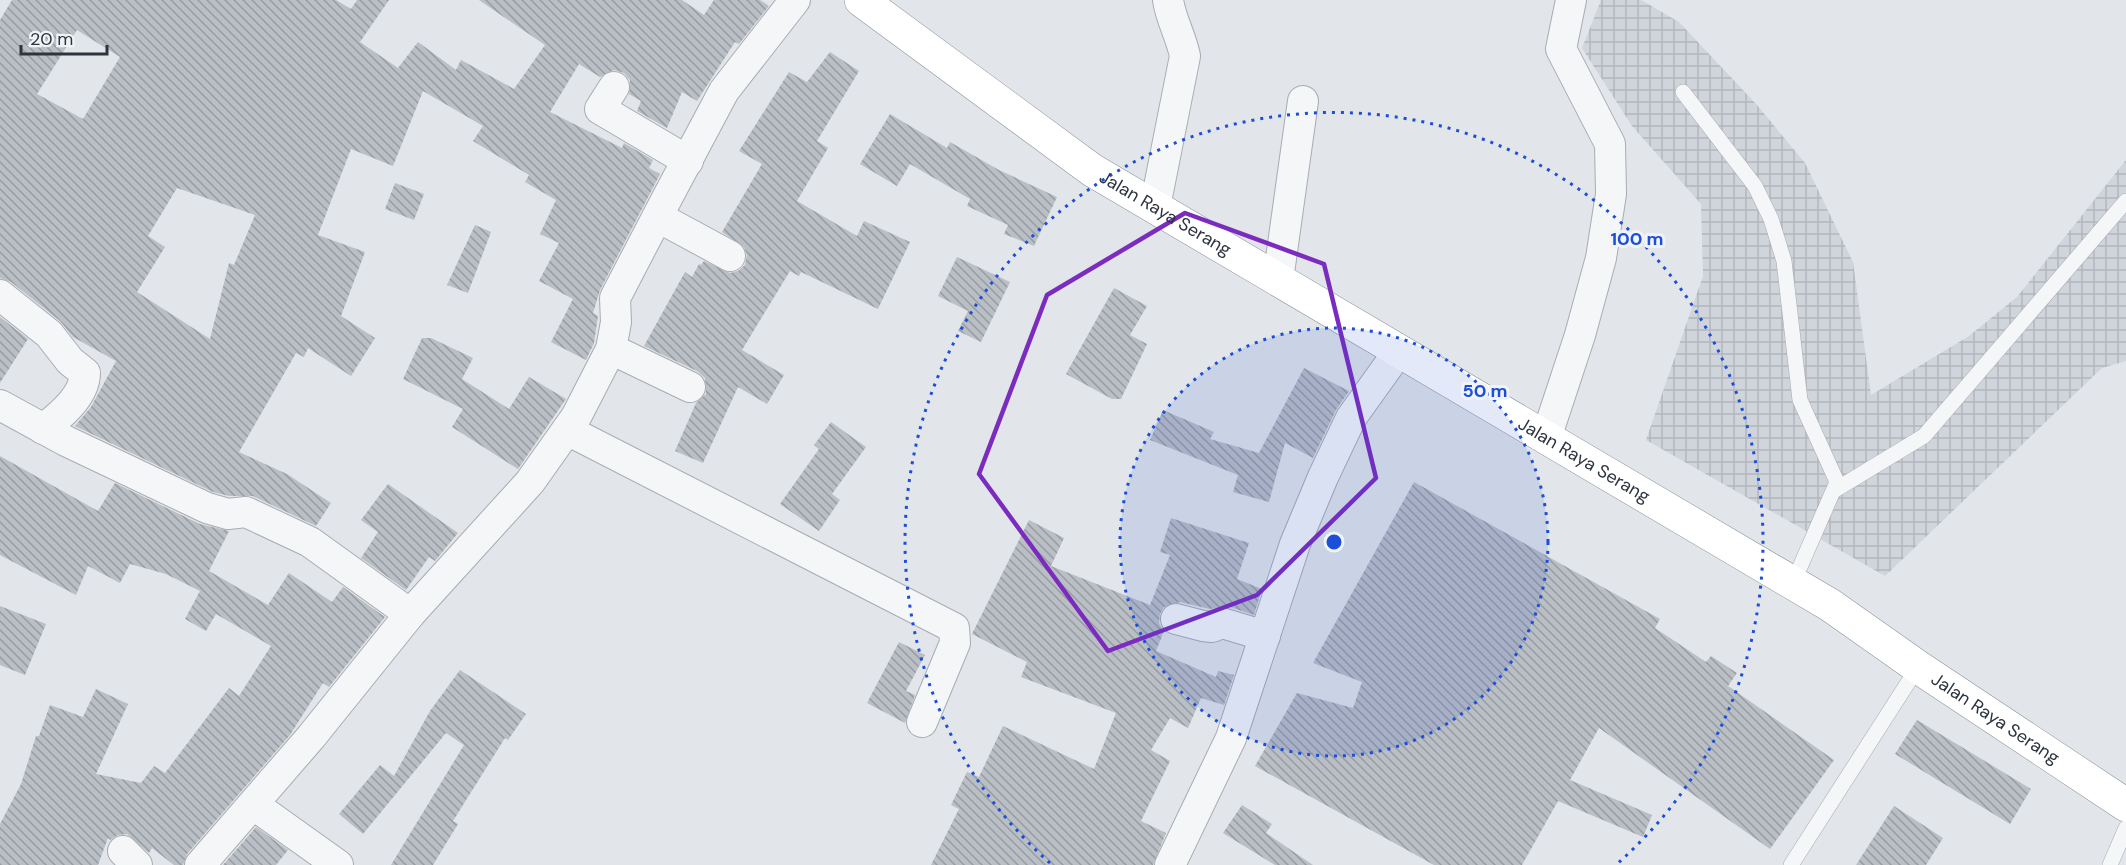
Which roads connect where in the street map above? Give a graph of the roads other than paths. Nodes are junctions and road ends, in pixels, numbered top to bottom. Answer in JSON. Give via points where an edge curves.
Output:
{"nodes":[{"id":1,"x":795,"y":0,"type":"edge"},
{"id":2,"x":861,"y":0,"type":"edge"},
{"id":3,"x":1167,"y":0,"type":"edge"},
{"id":4,"x":1571,"y":0,"type":"edge"},
{"id":5,"x":614,"y":87,"type":"dead end"},
{"id":6,"x":1683,"y":92,"type":"dead end"},
{"id":7,"x":1303,"y":101,"type":"dead end"},
{"id":8,"x":688,"y":161,"type":"junction"},
{"id":9,"x":2126,"y":201,"type":"edge"},
{"id":10,"x":1155,"y":207,"type":"junction"},
{"id":11,"x":658,"y":217,"type":"junction"},
{"id":12,"x":730,"y":256,"type":"dead end"},
{"id":13,"x":1278,"y":280,"type":"junction"},
{"id":14,"x":0,"y":295,"type":"edge"},
{"id":15,"x":611,"y":349,"type":"junction"},
{"id":16,"x":1398,"y":351,"type":"junction"},
{"id":17,"x":690,"y":387,"type":"dead end"},
{"id":18,"x":0,"y":405,"type":"edge"},
{"id":19,"x":43,"y":429,"type":"junction"},
{"id":20,"x":567,"y":430,"type":"junction"},
{"id":21,"x":1546,"y":438,"type":"junction"},
{"id":22,"x":1835,"y":490,"type":"junction"},
{"id":23,"x":1793,"y":583,"type":"junction"},
{"id":24,"x":410,"y":614,"type":"junction"},
{"id":25,"x":1176,"y":619,"type":"dead end"},
{"id":26,"x":1265,"y":636,"type":"junction"},
{"id":27,"x":1918,"y":667,"type":"junction"},
{"id":28,"x":922,"y":722,"type":"dead end"},
{"id":29,"x":254,"y":805,"type":"junction"},
{"id":30,"x":2126,"y":806,"type":"edge"},
{"id":31,"x":2126,"y":828,"type":"edge"},
{"id":32,"x":200,"y":865,"type":"edge"},
{"id":33,"x":338,"y":865,"type":"edge"},
{"id":34,"x":1170,"y":865,"type":"edge"},
{"id":35,"x":1791,"y":865,"type":"edge"},
{"id":36,"x":2110,"y":865,"type":"edge"}],
"edges":[{"from":1,"to":8,"type":"street","via":[[724,91]]},
{"from":2,"to":10,"type":"highway","name":"Jalan Raya Serang","via":[[1092,170]]},
{"from":3,"to":10,"type":"street","via":[[1185,56]]},
{"from":4,"to":21,"type":"street","via":[[1561,49],[1610,144],[1611,194],[1601,258]]},
{"from":5,"to":8,"type":"street","via":[[600,109]]},
{"from":6,"to":22,"type":"lane","via":[[1755,186],[1771,219],[1784,261],[1800,400],[1834,471]]},
{"from":7,"to":13,"type":"street"},
{"from":8,"to":11,"type":"street"},
{"from":9,"to":22,"type":"lane","via":[[1924,436]]},
{"from":10,"to":13,"type":"highway","name":"Jalan Raya Serang"},
{"from":11,"to":12,"type":"street"},
{"from":11,"to":15,"type":"street","via":[[615,298]]},
{"from":13,"to":16,"type":"highway","name":"Jalan Raya Serang"},
{"from":14,"to":19,"type":"street","via":[[49,334],[85,373],[83,385],[61,416]]},
{"from":15,"to":17,"type":"street"},
{"from":15,"to":20,"type":"street"},
{"from":16,"to":21,"type":"highway","name":"Jalan Raya Serang"},
{"from":16,"to":26,"type":"street","via":[[1351,418],[1323,477],[1295,544]]},
{"from":18,"to":19,"type":"street"},
{"from":19,"to":24,"type":"street","via":[[207,508],[228,514],[246,512],[310,542]]},
{"from":20,"to":24,"type":"street","via":[[530,482]]},
{"from":20,"to":28,"type":"street","via":[[954,628],[955,643]]},
{"from":21,"to":23,"type":"highway","name":"Jalan Raya Serang"},
{"from":22,"to":23,"type":"lane"},
{"from":23,"to":27,"type":"highway","name":"Jalan Raya Serang"},
{"from":24,"to":29,"type":"street"},
{"from":25,"to":26,"type":"street","via":[[1212,627],[1222,623]]},
{"from":26,"to":34,"type":"street","via":[[1231,738]]},
{"from":27,"to":30,"type":"highway","name":"Jalan Raya Serang"},
{"from":27,"to":35,"type":"lane"},
{"from":29,"to":32,"type":"street"},
{"from":29,"to":33,"type":"street"},
{"from":31,"to":36,"type":"lane"}]}
